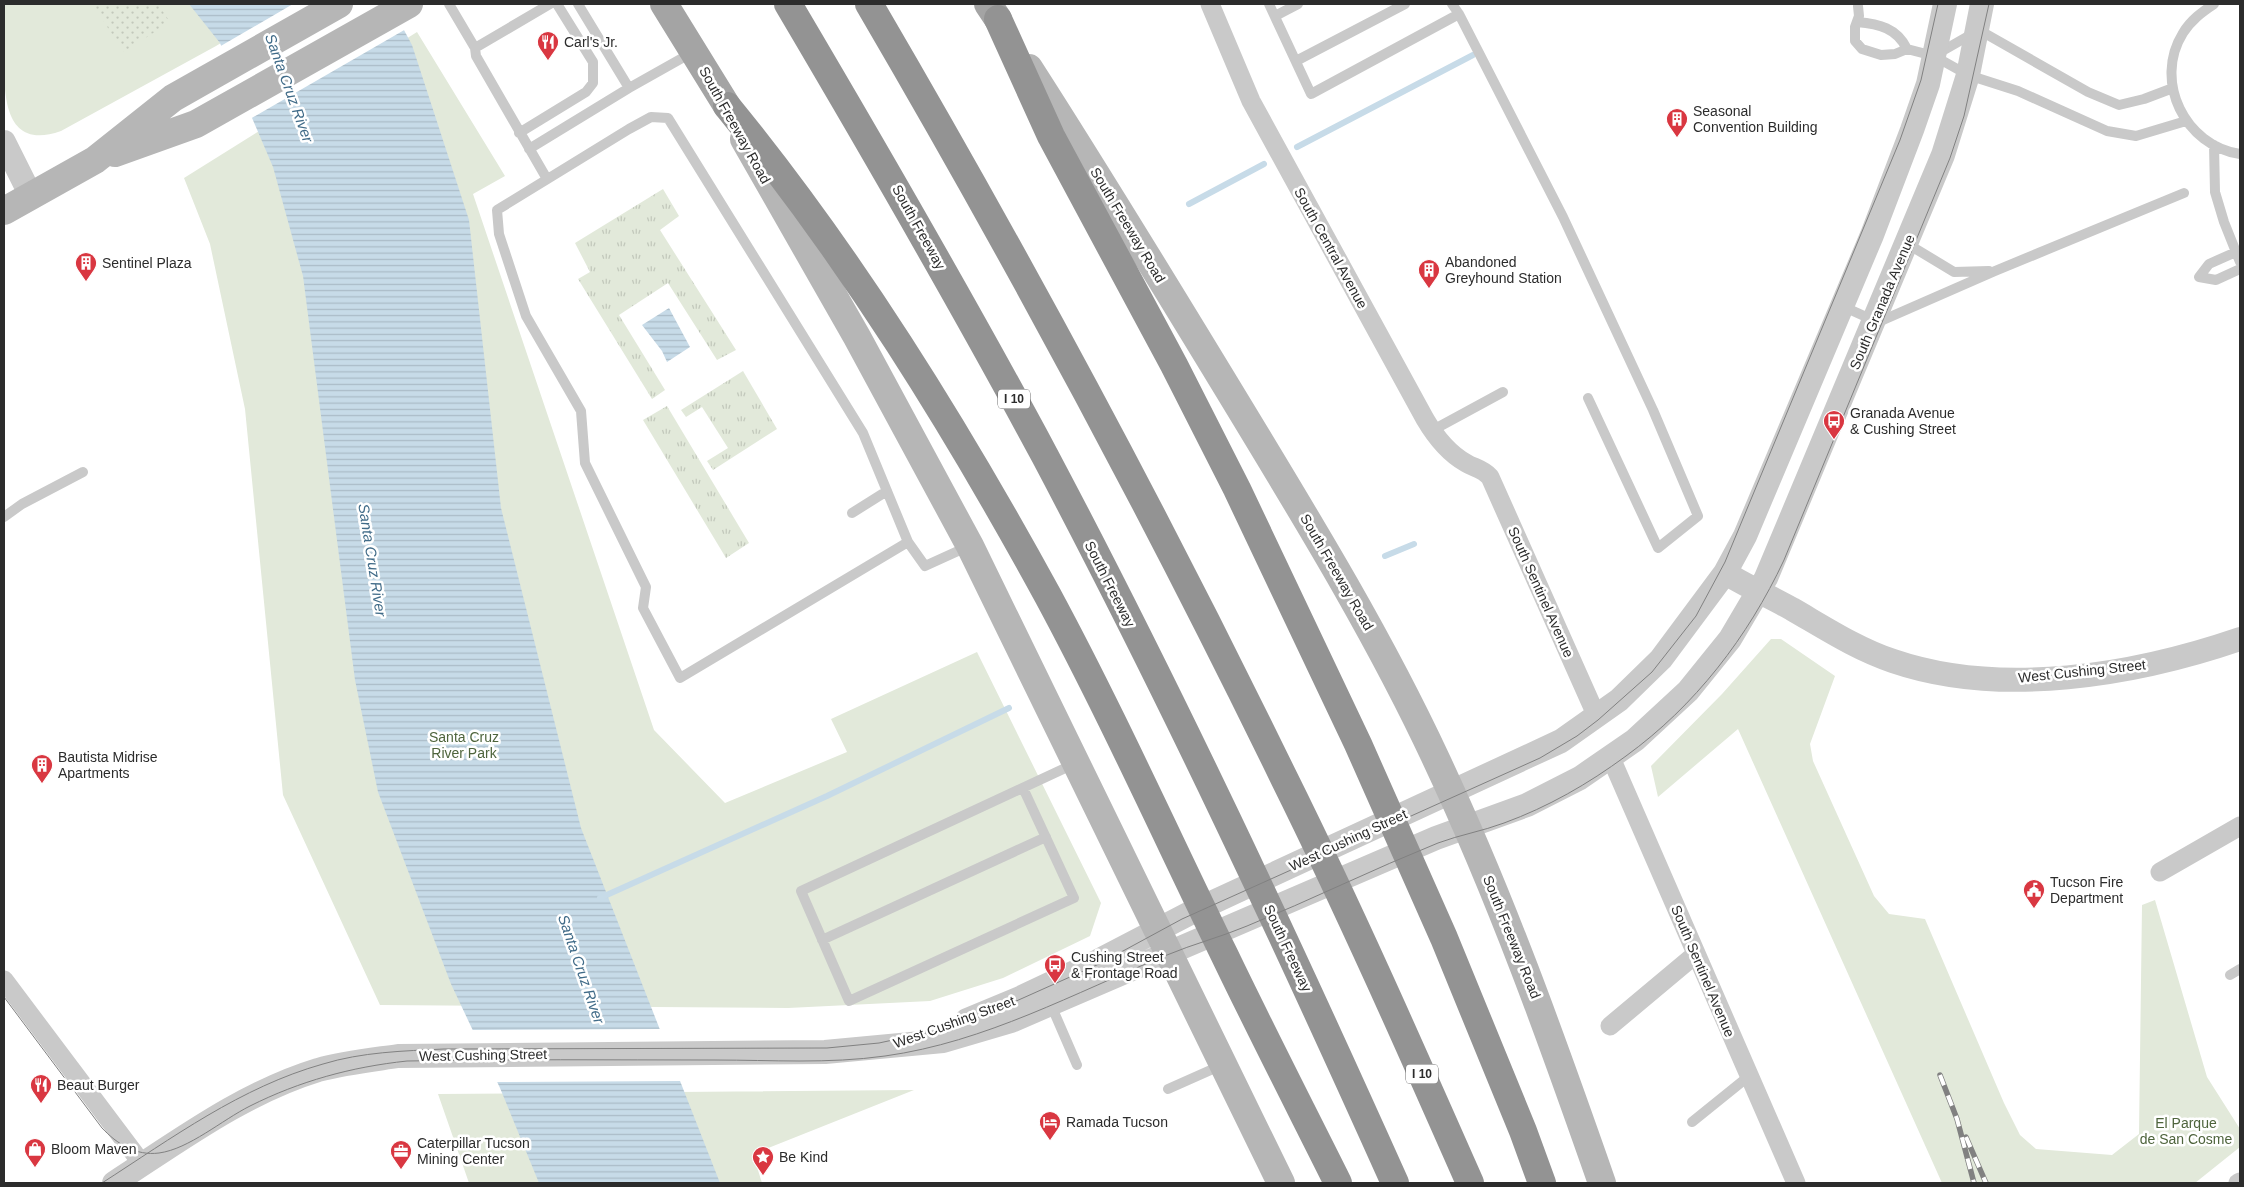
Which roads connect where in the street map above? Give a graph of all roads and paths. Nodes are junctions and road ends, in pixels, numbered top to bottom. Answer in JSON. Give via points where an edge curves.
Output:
{"nodes":[{"id":1,"x":339,"y":4,"type":"edge"},
{"id":2,"x":449,"y":4,"type":"edge"},
{"id":3,"x":550,"y":4,"type":"edge"},
{"id":4,"x":557,"y":4,"type":"edge"},
{"id":5,"x":578,"y":4,"type":"edge"},
{"id":6,"x":664,"y":4,"type":"edge"},
{"id":7,"x":788,"y":4,"type":"edge"},
{"id":8,"x":869,"y":4,"type":"edge"},
{"id":9,"x":1210,"y":4,"type":"edge"},
{"id":10,"x":1269,"y":4,"type":"edge"},
{"id":11,"x":1298,"y":4,"type":"edge"},
{"id":12,"x":1405,"y":4,"type":"edge"},
{"id":13,"x":1452,"y":4,"type":"edge"},
{"id":14,"x":1945,"y":4,"type":"edge"},
{"id":15,"x":1982,"y":4,"type":"edge"},
{"id":16,"x":2214,"y":4,"type":"edge"},
{"id":17,"x":407,"y":5,"type":"edge"},
{"id":18,"x":1858,"y":6,"type":"dead end"},
{"id":19,"x":993,"y":11,"type":"edge"},
{"id":20,"x":1459,"y":14,"type":"junction"},
{"id":21,"x":1275,"y":16,"type":"junction"},
{"id":22,"x":1857,"y":22,"type":"junction"},
{"id":23,"x":1978,"y":30,"type":"junction"},
{"id":24,"x":475,"y":48,"type":"junction"},
{"id":25,"x":1907,"y":49,"type":"junction"},
{"id":26,"x":693,"y":52,"type":"junction"},
{"id":27,"x":1934,"y":56,"type":"junction"},
{"id":28,"x":1296,"y":61,"type":"junction"},
{"id":29,"x":1968,"y":75,"type":"junction"},
{"id":30,"x":629,"y":88,"type":"junction"},
{"id":31,"x":2173,"y":88,"type":"junction"},
{"id":32,"x":727,"y":106,"type":"junction"},
{"id":33,"x":2186,"y":121,"type":"junction"},
{"id":34,"x":519,"y":133,"type":"junction"},
{"id":35,"x":4,"y":142,"type":"edge"},
{"id":36,"x":2214,"y":146,"type":"junction"},
{"id":37,"x":529,"y":150,"type":"junction"},
{"id":38,"x":2240,"y":154,"type":"edge"},
{"id":39,"x":95,"y":160,"type":"junction"},
{"id":40,"x":547,"y":179,"type":"junction"},
{"id":41,"x":2184,"y":193,"type":"dead end"},
{"id":42,"x":31,"y":196,"type":"junction"},
{"id":43,"x":4,"y":212,"type":"edge"},
{"id":44,"x":1906,"y":243,"type":"junction"},
{"id":45,"x":2238,"y":257,"type":"edge"},
{"id":46,"x":2240,"y":269,"type":"edge"},
{"id":47,"x":1995,"y":271,"type":"junction"},
{"id":48,"x":1842,"y":306,"type":"junction"},
{"id":49,"x":1874,"y":320,"type":"junction"},
{"id":50,"x":1503,"y":392,"type":"dead end"},
{"id":51,"x":1588,"y":398,"type":"dead end"},
{"id":52,"x":1433,"y":430,"type":"junction"},
{"id":53,"x":1481,"y":470,"type":"joint"},
{"id":54,"x":83,"y":472,"type":"dead end"},
{"id":55,"x":887,"y":491,"type":"junction"},
{"id":56,"x":852,"y":513,"type":"dead end"},
{"id":57,"x":4,"y":517,"type":"edge"},
{"id":58,"x":908,"y":542,"type":"junction"},
{"id":59,"x":970,"y":546,"type":"junction"},
{"id":60,"x":1726,"y":573,"type":"junction"},
{"id":61,"x":1758,"y":592,"type":"junction"},
{"id":62,"x":2240,"y":638,"type":"edge"},
{"id":63,"x":1597,"y":717,"type":"junction"},
{"id":64,"x":1611,"y":758,"type":"junction"},
{"id":65,"x":1075,"y":763,"type":"junction"},
{"id":66,"x":1023,"y":788,"type":"junction"},
{"id":67,"x":1451,"y":793,"type":"junction"},
{"id":68,"x":2240,"y":826,"type":"edge"},
{"id":69,"x":1466,"y":827,"type":"junction"},
{"id":70,"x":1046,"y":837,"type":"junction"},
{"id":71,"x":2160,"y":872,"type":"dead end"},
{"id":72,"x":1156,"y":930,"type":"junction"},
{"id":73,"x":822,"y":940,"type":"junction"},
{"id":74,"x":1169,"y":953,"type":"junction"},
{"id":75,"x":1696,"y":954,"type":"junction"},
{"id":76,"x":2240,"y":969,"type":"edge"},
{"id":77,"x":2230,"y":975,"type":"dead end"},
{"id":78,"x":4,"y":980,"type":"edge"},
{"id":79,"x":1051,"y":1005,"type":"junction"},
{"id":80,"x":1610,"y":1026,"type":"dead end"},
{"id":81,"x":883,"y":1048,"type":"junction"},
{"id":82,"x":1223,"y":1064,"type":"junction"},
{"id":83,"x":1076,"y":1065,"type":"dead end"},
{"id":84,"x":1749,"y":1076,"type":"junction"},
{"id":85,"x":1168,"y":1089,"type":"dead end"},
{"id":86,"x":1692,"y":1122,"type":"dead end"},
{"id":87,"x":143,"y":1165,"type":"junction"},
{"id":88,"x":114,"y":1183,"type":"edge"},
{"id":89,"x":1281,"y":1183,"type":"edge"},
{"id":90,"x":1338,"y":1183,"type":"edge"},
{"id":91,"x":1395,"y":1183,"type":"edge"},
{"id":92,"x":1470,"y":1183,"type":"edge"},
{"id":93,"x":1542,"y":1183,"type":"edge"},
{"id":94,"x":1602,"y":1183,"type":"edge"},
{"id":95,"x":1796,"y":1183,"type":"edge"}],
"edges":[{"from":1,"to":39,"type":"main road","via":[[172,98]]},
{"from":2,"to":24,"type":"lane"},
{"from":3,"to":24,"type":"lane"},
{"from":4,"to":34,"type":"lane","via":[[593,62],[593,84],[586,92]]},
{"from":5,"to":30,"type":"lane"},
{"from":6,"to":26,"type":"main road","name":"South Freeway Road"},
{"from":7,"to":91,"type":"highway","name":"South Freeway","number":"I 10","via":[[912,214],[1045,458],[1130,623],[1310,994]]},
{"from":8,"to":92,"type":"highway","number":"I 10","via":[[983,202],[1155,521],[1284,776]]},
{"from":9,"to":52,"type":"street","name":"South Central Avenue","via":[[1251,101]]},
{"from":10,"to":21,"type":"lane"},
{"from":11,"to":21,"type":"lane"},
{"from":12,"to":28,"type":"lane"},
{"from":13,"to":20,"type":"lane"},
{"from":14,"to":27,"type":"street"},
{"from":15,"to":23,"type":"street","name":"South Granada Avenue"},
{"from":16,"to":31,"type":"lane","via":[[2192,21],[2177,46],[2173,60]]},
{"from":17,"to":39,"type":"main road","via":[[196,124]]},
{"from":18,"to":22,"type":"lane"},
{"from":19,"to":67,"type":"main road","name":"South Freeway Road","via":[[1102,182],[1345,584]]},
{"from":19,"to":93,"type":"highway","via":[[1051,136],[1238,489],[1358,744],[1444,938]]},
{"from":20,"to":28,"type":"lane","via":[[1311,94]]},
{"from":20,"to":51,"type":"lane","via":[[1563,216],[1698,516],[1658,548]]},
{"from":21,"to":28,"type":"lane"},
{"from":22,"to":25,"type":"lane","via":[[1889,28],[1902,39]]},
{"from":22,"to":25,"type":"lane","via":[[1855,41],[1862,49],[1881,55]]},
{"from":23,"to":27,"type":"lane"},
{"from":23,"to":29,"type":"street","name":"South Granada Avenue"},
{"from":23,"to":31,"type":"lane","via":[[2088,92],[2119,104]]},
{"from":24,"to":34,"type":"lane","via":[[476,56]]},
{"from":25,"to":27,"type":"lane"},
{"from":26,"to":30,"type":"lane"},
{"from":26,"to":32,"type":"main road","name":"South Freeway Road"},
{"from":27,"to":29,"type":"lane"},
{"from":27,"to":48,"type":"street","via":[[1912,130]]},
{"from":29,"to":33,"type":"lane","via":[[2018,91],[2107,132],[2136,136]]},
{"from":29,"to":44,"type":"street","name":"South Granada Avenue","via":[[1943,155]]},
{"from":30,"to":37,"type":"lane"},
{"from":31,"to":33,"type":"lane","via":[[2175,100]]},
{"from":32,"to":59,"type":"main road","name":"South Freeway Road"},
{"from":32,"to":90,"type":"highway","via":[[787,182],[855,278],[968,455],[1052,604]]},
{"from":33,"to":36,"type":"lane"},
{"from":34,"to":37,"type":"lane"},
{"from":35,"to":42,"type":"street"},
{"from":36,"to":38,"type":"lane"},
{"from":36,"to":45,"type":"lane","via":[[2214,192]]},
{"from":37,"to":40,"type":"lane"},
{"from":39,"to":42,"type":"main road"},
{"from":40,"to":55,"type":"lane","via":[[651,117],[668,118],[863,432]]},
{"from":40,"to":58,"type":"lane","via":[[497,210],[499,234],[526,316],[581,411],[585,463],[646,587],[642,608],[680,678]]},
{"from":41,"to":47,"type":"lane"},
{"from":42,"to":43,"type":"main road"},
{"from":44,"to":47,"type":"lane","via":[[1954,272]]},
{"from":44,"to":49,"type":"street","name":"South Granada Avenue"},
{"from":45,"to":46,"type":"lane","via":[[2209,264],[2199,278],[2216,280]]},
{"from":47,"to":49,"type":"lane","via":[[1884,320]]},
{"from":48,"to":49,"type":"lane"},
{"from":48,"to":60,"type":"street","via":[[1745,536]]},
{"from":49,"to":61,"type":"street","name":"South Granada Avenue","via":[[1776,557]]},
{"from":50,"to":52,"type":"lane"},
{"from":52,"to":53,"type":"street","name":"South Central Avenue","via":[[1457,457]]},
{"from":53,"to":63,"type":"street","name":"South Sentinel Avenue","via":[[1490,477]]},
{"from":54,"to":57,"type":"lane"},
{"from":55,"to":56,"type":"lane"},
{"from":55,"to":58,"type":"lane"},
{"from":58,"to":59,"type":"lane","via":[[925,566]]},
{"from":59,"to":65,"type":"main road","name":"South Freeway Road"},
{"from":60,"to":61,"type":"street","name":"West Cushing Street"},
{"from":60,"to":63,"type":"street","name":"West Cushing Street","via":[[1661,659]]},
{"from":61,"to":62,"type":"street","name":"West Cushing Street","via":[[1892,661],[1976,679],[2038,678],[2128,668],[2184,656]]},
{"from":61,"to":64,"type":"street","name":"West Cushing Street","via":[[1736,631],[1704,672],[1658,720]]},
{"from":63,"to":67,"type":"street","name":"West Cushing Street","via":[[1550,747]]},
{"from":64,"to":69,"type":"street","name":"West Cushing Street","via":[[1547,795]]},
{"from":64,"to":75,"type":"street","name":"South Sentinel Avenue"},
{"from":65,"to":66,"type":"lane"},
{"from":65,"to":72,"type":"main road","name":"South Freeway Road"},
{"from":66,"to":70,"type":"lane"},
{"from":66,"to":73,"type":"lane","via":[[800,891]]},
{"from":67,"to":69,"type":"main road","name":"South Freeway Road"},
{"from":67,"to":72,"type":"street","name":"West Cushing Street"},
{"from":68,"to":71,"type":"street"},
{"from":69,"to":74,"type":"street","name":"West Cushing Street"},
{"from":69,"to":94,"type":"main road","name":"South Freeway Road","via":[[1529,978]]},
{"from":70,"to":73,"type":"lane"},
{"from":70,"to":73,"type":"lane","via":[[1074,898],[849,1001]]},
{"from":72,"to":74,"type":"main road","name":"South Freeway Road"},
{"from":72,"to":81,"type":"street","name":"West Cushing Street","via":[[1084,968],[985,1013]]},
{"from":74,"to":79,"type":"street","name":"West Cushing Street"},
{"from":74,"to":82,"type":"main road","name":"South Freeway Road"},
{"from":75,"to":80,"type":"street"},
{"from":75,"to":84,"type":"street","name":"South Sentinel Avenue"},
{"from":76,"to":77,"type":"lane"},
{"from":78,"to":87,"type":"street"},
{"from":79,"to":81,"type":"street","name":"West Cushing Street","via":[[944,1041]]},
{"from":79,"to":83,"type":"lane"},
{"from":81,"to":87,"type":"street","name":"West Cushing Street","via":[[825,1052],[398,1056],[364,1061],[319,1070],[245,1100]]},
{"from":82,"to":85,"type":"lane"},
{"from":82,"to":89,"type":"main road","name":"South Freeway Road"},
{"from":84,"to":86,"type":"lane"},
{"from":84,"to":95,"type":"street","name":"South Sentinel Avenue"},
{"from":87,"to":88,"type":"street","name":"West Cushing Street"}]}
